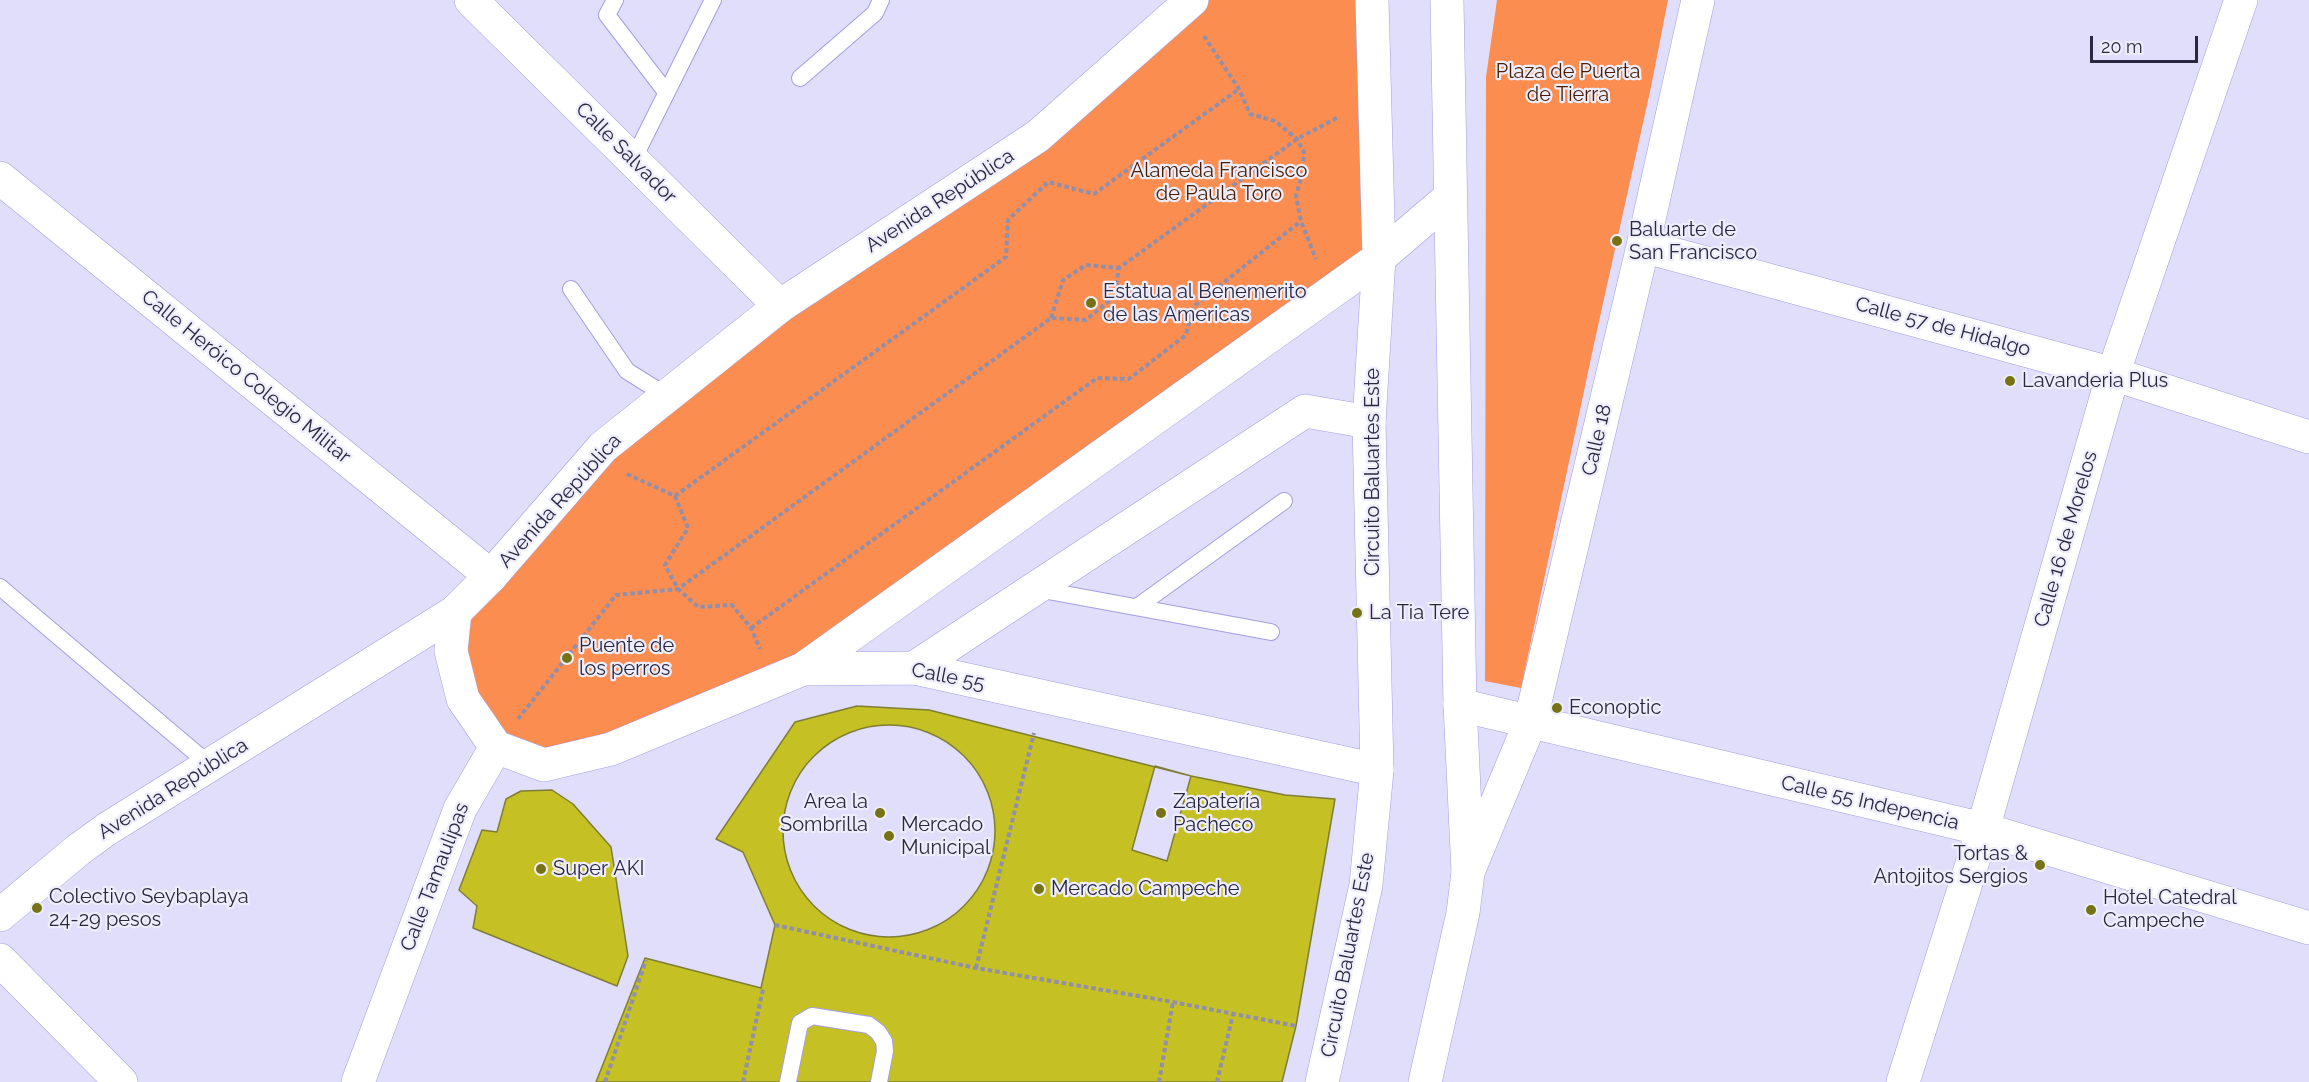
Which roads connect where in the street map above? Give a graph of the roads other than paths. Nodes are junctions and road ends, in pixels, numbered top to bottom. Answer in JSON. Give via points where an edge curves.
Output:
{"nodes":[{"id":1,"x":471,"y":0,"type":"edge"},
{"id":2,"x":615,"y":0,"type":"edge"},
{"id":3,"x":713,"y":0,"type":"edge"},
{"id":4,"x":881,"y":0,"type":"edge"},
{"id":5,"x":1372,"y":0,"type":"edge"},
{"id":6,"x":1447,"y":0,"type":"edge"},
{"id":7,"x":1698,"y":0,"type":"edge"},
{"id":8,"x":2241,"y":0,"type":"edge"},
{"id":9,"x":1188,"y":3,"type":"edge"},
{"id":10,"x":800,"y":78,"type":"dead end"},
{"id":11,"x":666,"y":92,"type":"junction"},
{"id":12,"x":633,"y":160,"type":"junction"},
{"id":13,"x":0,"y":178,"type":"edge"},
{"id":14,"x":1449,"y":198,"type":"junction"},
{"id":15,"x":1643,"y":246,"type":"junction"},
{"id":16,"x":1379,"y":258,"type":"junction"},
{"id":17,"x":571,"y":289,"type":"dead end"},
{"id":18,"x":780,"y":306,"type":"junction"},
{"id":19,"x":2113,"y":374,"type":"junction"},
{"id":20,"x":667,"y":396,"type":"junction"},
{"id":21,"x":1369,"y":422,"type":"junction"},
{"id":22,"x":2309,"y":437,"type":"edge"},
{"id":23,"x":1284,"y":501,"type":"dead end"},
{"id":24,"x":491,"y":576,"type":"junction"},
{"id":25,"x":0,"y":587,"type":"edge"},
{"id":26,"x":1036,"y":588,"type":"junction"},
{"id":27,"x":1137,"y":607,"type":"junction"},
{"id":28,"x":454,"y":612,"type":"junction"},
{"id":29,"x":1271,"y":632,"type":"dead end"},
{"id":30,"x":914,"y":668,"type":"junction"},
{"id":31,"x":803,"y":669,"type":"junction"},
{"id":32,"x":1460,"y":705,"type":"junction"},
{"id":33,"x":1530,"y":723,"type":"junction"},
{"id":34,"x":496,"y":747,"type":"junction"},
{"id":35,"x":210,"y":765,"type":"junction"},
{"id":36,"x":1377,"y":770,"type":"junction"},
{"id":37,"x":1983,"y":829,"type":"junction"},
{"id":38,"x":1468,"y":872,"type":"junction"},
{"id":39,"x":0,"y":915,"type":"edge"},
{"id":40,"x":2309,"y":928,"type":"edge"},
{"id":41,"x":0,"y":960,"type":"edge"},
{"id":42,"x":121,"y":1082,"type":"edge"},
{"id":43,"x":358,"y":1082,"type":"edge"},
{"id":44,"x":788,"y":1082,"type":"edge"},
{"id":45,"x":879,"y":1082,"type":"edge"},
{"id":46,"x":1322,"y":1082,"type":"edge"},
{"id":47,"x":1425,"y":1082,"type":"edge"},
{"id":48,"x":1903,"y":1082,"type":"edge"}],
"edges":[{"from":1,"to":12,"type":"street","name":"Calle Salvador"},
{"from":2,"to":11,"type":"lane","via":[[607,15]]},
{"from":3,"to":11,"type":"lane"},
{"from":4,"to":10,"type":"lane","via":[[875,13]]},
{"from":5,"to":16,"type":"street","name":"Circuito Baluartes Este"},
{"from":6,"to":14,"type":"street"},
{"from":7,"to":15,"type":"street","name":"Calle 18"},
{"from":8,"to":19,"type":"street","name":"Calle 16 de Morelos"},
{"from":9,"to":18,"type":"street","name":"Avenida República","via":[[1038,136]]},
{"from":11,"to":12,"type":"lane"},
{"from":12,"to":18,"type":"street","name":"Calle Salvador"},
{"from":13,"to":24,"type":"street","name":"Calle Heróico Colegio Militar"},
{"from":14,"to":16,"type":"street"},
{"from":14,"to":32,"type":"street"},
{"from":15,"to":19,"type":"street","name":"Calle 57 de Hidalgo"},
{"from":15,"to":33,"type":"street","name":"Calle 18"},
{"from":16,"to":21,"type":"street","name":"Circuito Baluartes Este"},
{"from":16,"to":31,"type":"street"},
{"from":17,"to":20,"type":"lane","via":[[627,371]]},
{"from":18,"to":20,"type":"street","name":"Avenida República"},
{"from":19,"to":22,"type":"street","name":"Calle 57 de Hidalgo"},
{"from":19,"to":37,"type":"street","name":"Calle 16 de Morelos"},
{"from":20,"to":24,"type":"street","name":"Avenida República","via":[[603,447]]},
{"from":21,"to":26,"type":"street","via":[[1305,411]]},
{"from":21,"to":36,"type":"street","name":"Circuito Baluartes Este"},
{"from":23,"to":27,"type":"lane"},
{"from":24,"to":28,"type":"street","name":"Avenida República"},
{"from":25,"to":35,"type":"lane"},
{"from":26,"to":27,"type":"lane"},
{"from":26,"to":30,"type":"street"},
{"from":27,"to":29,"type":"lane"},
{"from":28,"to":34,"type":"street","via":[[451,651],[463,699]]},
{"from":28,"to":35,"type":"street","name":"Avenida República"},
{"from":30,"to":31,"type":"street","name":"Calle 55"},
{"from":30,"to":36,"type":"street","name":"Calle 55"},
{"from":31,"to":34,"type":"street","name":"Calle 55","via":[[611,749],[577,758],[544,765]]},
{"from":32,"to":33,"type":"street","name":"Calle 55 Indepencia"},
{"from":32,"to":38,"type":"street"},
{"from":33,"to":37,"type":"street","name":"Calle 55 Indepencia"},
{"from":33,"to":38,"type":"street","name":"Calle 18"},
{"from":34,"to":43,"type":"street","name":"Calle Tamaulipas","via":[[460,809]]},
{"from":35,"to":39,"type":"street","name":"Avenida República","via":[[88,843]]},
{"from":36,"to":46,"type":"street","name":"Circuito Baluartes Este","via":[[1366,885]]},
{"from":37,"to":40,"type":"street","name":"Calle 55 Indepencia"},
{"from":37,"to":48,"type":"street","name":"Calle 16 de Morelos"},
{"from":38,"to":47,"type":"street","via":[[1463,913]]},
{"from":41,"to":42,"type":"street"},
{"from":44,"to":45,"type":"lane","via":[[800,1023],[812,1016],[868,1025],[878,1032],[885,1052]]}]}
